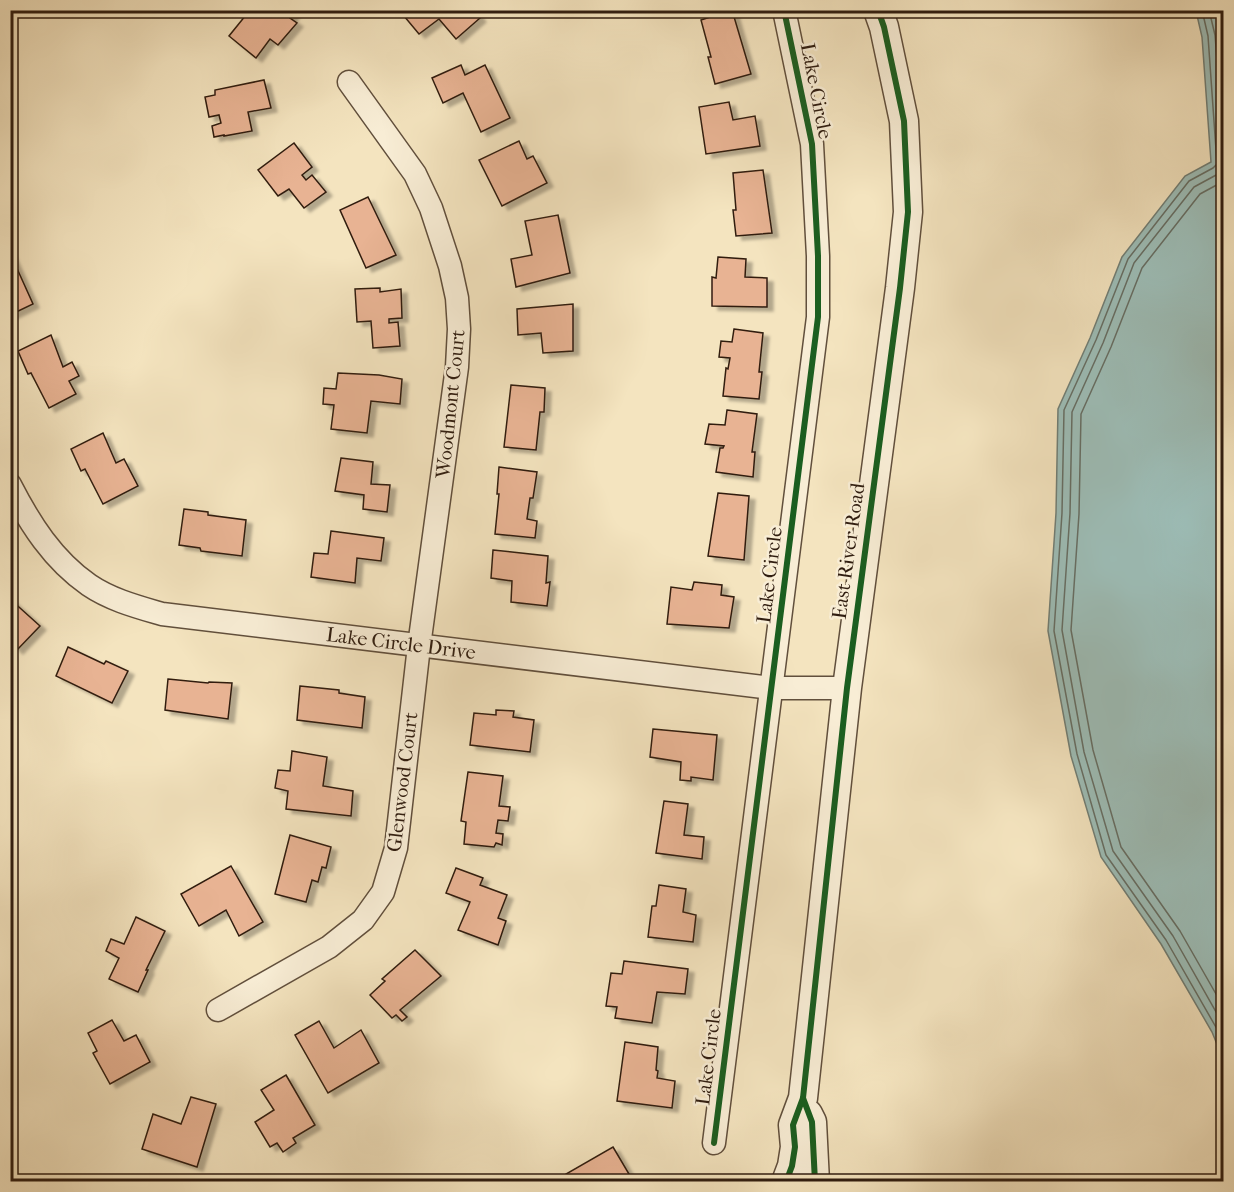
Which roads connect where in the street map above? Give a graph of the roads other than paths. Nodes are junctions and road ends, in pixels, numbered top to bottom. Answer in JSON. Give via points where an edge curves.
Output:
{"nodes":[{"id":1,"x":784,"y":10,"type":"edge"},
{"id":2,"x":878,"y":10,"type":"edge"},
{"id":3,"x":349,"y":82,"type":"dead end"},
{"id":4,"x":10,"y":485,"type":"edge"},
{"id":5,"x":419,"y":646,"type":"junction"},
{"id":6,"x":771,"y":688,"type":"junction"},
{"id":7,"x":847,"y":688,"type":"junction"},
{"id":8,"x":218,"y":1010,"type":"dead end"},
{"id":9,"x":803,"y":1098,"type":"junction"},
{"id":10,"x":714,"y":1143,"type":"dead end"},
{"id":11,"x":786,"y":1182,"type":"edge"},
{"id":12,"x":815,"y":1182,"type":"edge"}],
"edges":[{"from":1,"to":6,"type":"street","name":"Lake Circle","via":[[812,144],[818,317]]},
{"from":2,"to":7,"type":"street","name":"East River Road","via":[[904,120],[908,212]]},
{"from":3,"to":5,"type":"street","name":"Woodmont Court","via":[[415,174],[443,241],[457,298],[457,367]]},
{"from":4,"to":5,"type":"street","name":"Lake Circle Drive","via":[[46,545],[70,570],[114,598],[162,614]]},
{"from":5,"to":6,"type":"street","name":"Lake Circle Drive"},
{"from":5,"to":8,"type":"street","name":"Glenwood Court","via":[[396,848],[383,892],[363,920],[329,947]]},
{"from":6,"to":7,"type":"street","name":"Lake Circle Drive"},
{"from":6,"to":10,"type":"street","name":"Lake Circle"},
{"from":7,"to":9,"type":"street","name":"East River Road"},
{"from":9,"to":11,"type":"street","name":"East River Road","via":[[793,1125],[795,1147]]},
{"from":9,"to":12,"type":"street","name":"East River Road","via":[[812,1122]]}]}
